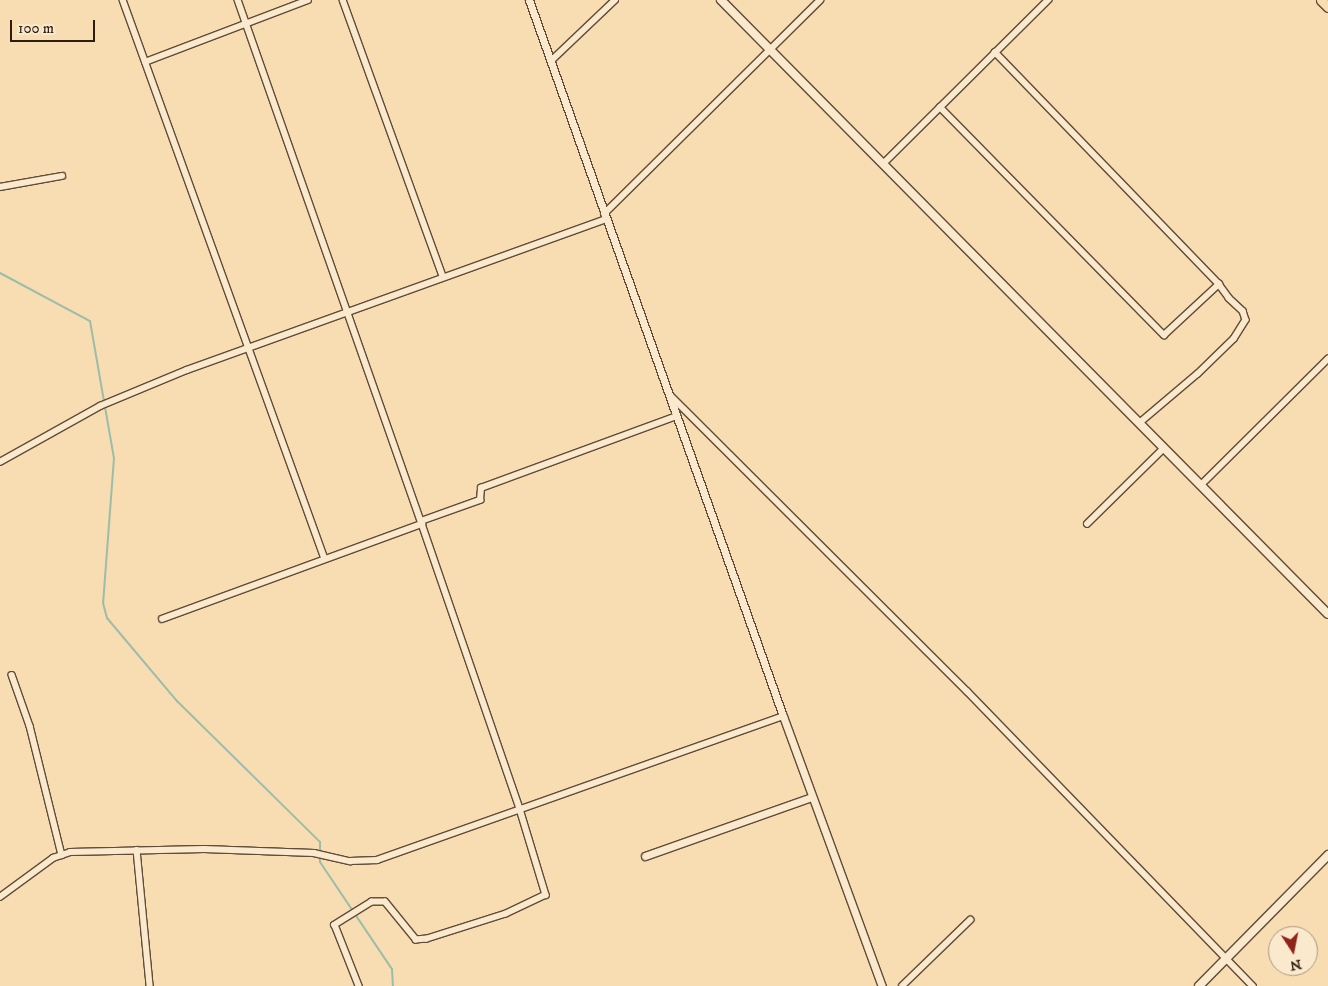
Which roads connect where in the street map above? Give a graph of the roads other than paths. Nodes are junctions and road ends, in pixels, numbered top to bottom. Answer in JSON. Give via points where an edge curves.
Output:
{"nodes":[{"id":1,"x":123,"y":0,"type":"edge"},
{"id":2,"x":238,"y":0,"type":"edge"},
{"id":3,"x":308,"y":0,"type":"edge"},
{"id":4,"x":343,"y":0,"type":"edge"},
{"id":5,"x":529,"y":0,"type":"edge"},
{"id":6,"x":615,"y":0,"type":"edge"},
{"id":7,"x":721,"y":0,"type":"edge"},
{"id":8,"x":820,"y":0,"type":"edge"},
{"id":9,"x":1048,"y":0,"type":"edge"},
{"id":10,"x":1320,"y":0,"type":"edge"},
{"id":11,"x":1328,"y":7,"type":"edge"},
{"id":12,"x":246,"y":24,"type":"junction"},
{"id":13,"x":770,"y":50,"type":"junction"},
{"id":14,"x":995,"y":52,"type":"junction"},
{"id":15,"x":145,"y":62,"type":"junction"},
{"id":16,"x":551,"y":62,"type":"junction"},
{"id":17,"x":940,"y":107,"type":"junction"},
{"id":18,"x":883,"y":164,"type":"junction"},
{"id":19,"x":62,"y":176,"type":"dead end"},
{"id":20,"x":0,"y":187,"type":"edge"},
{"id":21,"x":605,"y":217,"type":"junction"},
{"id":22,"x":443,"y":276,"type":"junction"},
{"id":23,"x":1219,"y":284,"type":"junction"},
{"id":24,"x":347,"y":311,"type":"junction"},
{"id":25,"x":248,"y":348,"type":"junction"},
{"id":26,"x":1328,"y":359,"type":"edge"},
{"id":27,"x":669,"y":395,"type":"junction"},
{"id":28,"x":677,"y":416,"type":"junction"},
{"id":29,"x":1140,"y":423,"type":"junction"},
{"id":30,"x":1164,"y":448,"type":"junction"},
{"id":31,"x":0,"y":462,"type":"edge"},
{"id":32,"x":1201,"y":485,"type":"junction"},
{"id":33,"x":421,"y":522,"type":"junction"},
{"id":34,"x":1088,"y":524,"type":"dead end"},
{"id":35,"x":325,"y":559,"type":"junction"},
{"id":36,"x":1328,"y":614,"type":"edge"},
{"id":37,"x":162,"y":618,"type":"dead end"},
{"id":38,"x":12,"y":675,"type":"dead end"},
{"id":39,"x":783,"y":716,"type":"junction"},
{"id":40,"x":812,"y":797,"type":"junction"},
{"id":41,"x":520,"y":809,"type":"junction"},
{"id":42,"x":137,"y":850,"type":"junction"},
{"id":43,"x":1328,"y":854,"type":"edge"},
{"id":44,"x":62,"y":855,"type":"junction"},
{"id":45,"x":645,"y":856,"type":"dead end"},
{"id":46,"x":0,"y":897,"type":"edge"},
{"id":47,"x":970,"y":920,"type":"dead end"},
{"id":48,"x":1228,"y":958,"type":"junction"},
{"id":49,"x":150,"y":986,"type":"edge"},
{"id":50,"x":359,"y":986,"type":"edge"},
{"id":51,"x":882,"y":986,"type":"edge"},
{"id":52,"x":902,"y":986,"type":"edge"},
{"id":53,"x":1199,"y":986,"type":"edge"},
{"id":54,"x":1252,"y":986,"type":"edge"}],
"edges":[{"from":1,"to":15,"type":"street"},
{"from":2,"to":12,"type":"street"},
{"from":3,"to":12,"type":"street"},
{"from":4,"to":22,"type":"street"},
{"from":5,"to":16,"type":"street"},
{"from":6,"to":16,"type":"street"},
{"from":7,"to":13,"type":"main road"},
{"from":8,"to":13,"type":"street"},
{"from":9,"to":14,"type":"street"},
{"from":10,"to":11,"type":"highway"},
{"from":12,"to":15,"type":"street"},
{"from":12,"to":24,"type":"street"},
{"from":13,"to":18,"type":"main road"},
{"from":13,"to":21,"type":"street"},
{"from":14,"to":17,"type":"street"},
{"from":14,"to":23,"type":"street"},
{"from":15,"to":25,"type":"street"},
{"from":16,"to":21,"type":"street"},
{"from":17,"to":18,"type":"street"},
{"from":17,"to":23,"type":"street","via":[[1164,335]]},
{"from":18,"to":29,"type":"main road"},
{"from":19,"to":20,"type":"street"},
{"from":21,"to":22,"type":"street"},
{"from":21,"to":27,"type":"street"},
{"from":22,"to":24,"type":"street"},
{"from":23,"to":29,"type":"street","via":[[1243,311],[1246,320],[1234,339],[1198,374]]},
{"from":24,"to":25,"type":"street"},
{"from":24,"to":33,"type":"street"},
{"from":25,"to":31,"type":"street","via":[[100,406]]},
{"from":25,"to":35,"type":"street"},
{"from":26,"to":32,"type":"street"},
{"from":27,"to":28,"type":"street"},
{"from":27,"to":48,"type":"street","via":[[967,691]]},
{"from":28,"to":33,"type":"street","via":[[481,488],[480,500]]},
{"from":28,"to":39,"type":"street"},
{"from":29,"to":30,"type":"main road"},
{"from":30,"to":32,"type":"main road"},
{"from":30,"to":34,"type":"street"},
{"from":32,"to":36,"type":"main road"},
{"from":33,"to":35,"type":"street"},
{"from":33,"to":41,"type":"street"},
{"from":35,"to":37,"type":"street"},
{"from":38,"to":44,"type":"street","via":[[30,726]]},
{"from":39,"to":40,"type":"street"},
{"from":39,"to":41,"type":"street"},
{"from":40,"to":45,"type":"street"},
{"from":40,"to":51,"type":"street"},
{"from":41,"to":42,"type":"street","via":[[377,860],[350,861],[314,853]]},
{"from":41,"to":50,"type":"street","via":[[546,895],[506,914],[416,940],[386,902],[372,902],[335,924]]},
{"from":42,"to":44,"type":"street"},
{"from":42,"to":49,"type":"street"},
{"from":43,"to":48,"type":"main road"},
{"from":44,"to":46,"type":"street","via":[[53,858]]},
{"from":47,"to":52,"type":"street"},
{"from":48,"to":53,"type":"main road"},
{"from":48,"to":54,"type":"street"}]}
